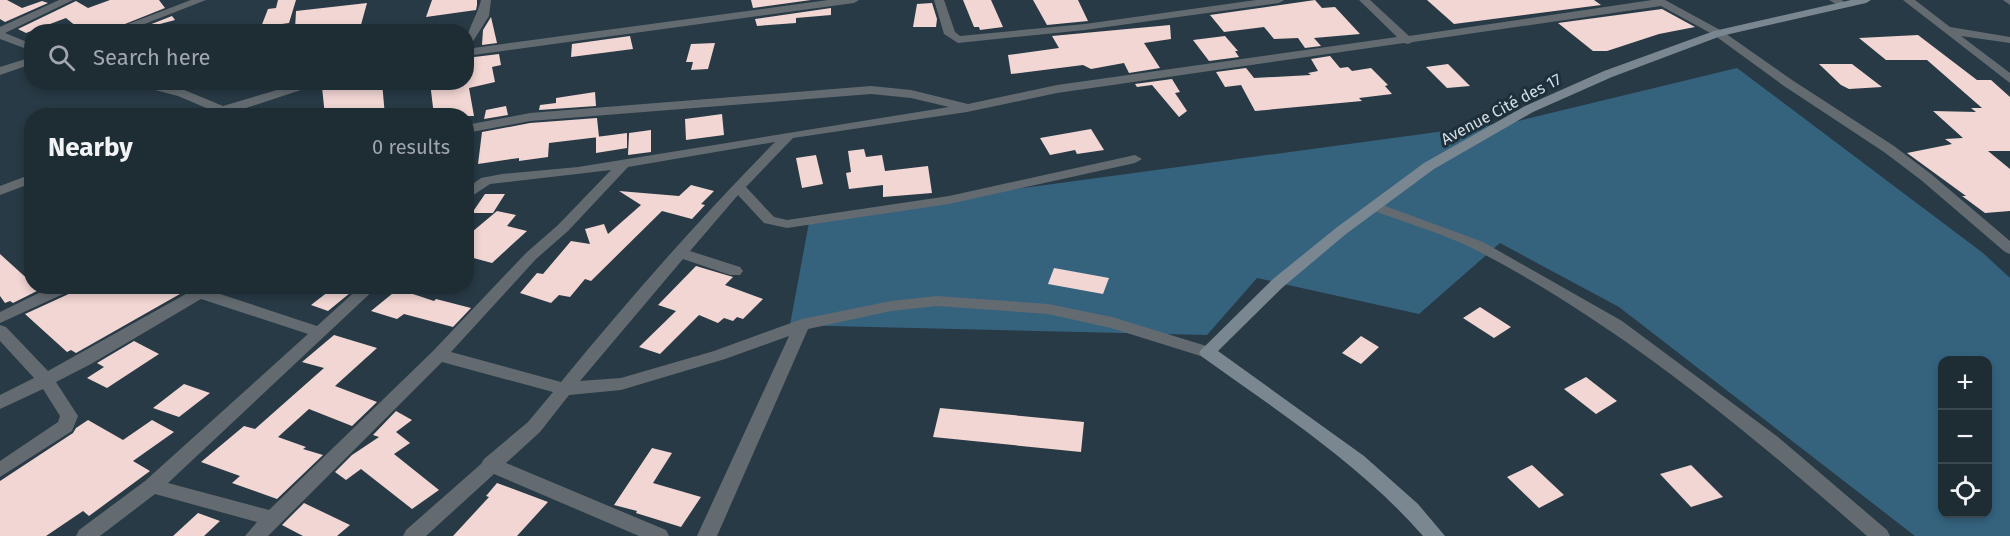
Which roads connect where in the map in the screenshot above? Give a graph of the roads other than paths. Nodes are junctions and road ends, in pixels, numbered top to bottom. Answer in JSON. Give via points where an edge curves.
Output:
{"nodes":[{"id":1,"x":68,"y":0,"type":"edge"},
{"id":2,"x":201,"y":0,"type":"edge"},
{"id":3,"x":486,"y":0,"type":"edge"},
{"id":4,"x":854,"y":0,"type":"edge"},
{"id":5,"x":939,"y":0,"type":"edge"},
{"id":6,"x":1279,"y":0,"type":"edge"},
{"id":7,"x":1364,"y":0,"type":"edge"},
{"id":8,"x":1866,"y":0,"type":"edge"},
{"id":9,"x":1908,"y":0,"type":"edge"},
{"id":10,"x":1659,"y":2,"type":"edge"},
{"id":11,"x":1837,"y":2,"type":"edge"},
{"id":12,"x":134,"y":24,"type":"edge"},
{"id":13,"x":1946,"y":30,"type":"junction"},
{"id":14,"x":474,"y":31,"type":"edge"},
{"id":15,"x":0,"y":33,"type":"edge"},
{"id":16,"x":1718,"y":33,"type":"junction"},
{"id":17,"x":2010,"y":40,"type":"edge"},
{"id":18,"x":1408,"y":41,"type":"junction"},
{"id":19,"x":24,"y":44,"type":"edge"},
{"id":20,"x":474,"y":52,"type":"edge"},
{"id":21,"x":24,"y":63,"type":"edge"},
{"id":22,"x":0,"y":72,"type":"edge"},
{"id":23,"x":2010,"y":79,"type":"edge"},
{"id":24,"x":168,"y":90,"type":"edge"},
{"id":25,"x":293,"y":90,"type":"edge"},
{"id":26,"x":217,"y":108,"type":"edge"},
{"id":27,"x":234,"y":108,"type":"edge"},
{"id":28,"x":966,"y":108,"type":"junction"},
{"id":29,"x":474,"y":128,"type":"edge"},
{"id":30,"x":789,"y":135,"type":"junction"},
{"id":31,"x":1135,"y":159,"type":"dead end"},
{"id":32,"x":624,"y":164,"type":"junction"},
{"id":33,"x":24,"y":181,"type":"edge"},
{"id":34,"x":738,"y":186,"type":"junction"},
{"id":35,"x":474,"y":190,"type":"edge"},
{"id":36,"x":0,"y":191,"type":"edge"},
{"id":37,"x":1377,"y":207,"type":"junction"},
{"id":38,"x":2010,"y":249,"type":"edge"},
{"id":39,"x":682,"y":253,"type":"junction"},
{"id":40,"x":735,"y":271,"type":"dead end"},
{"id":41,"x":50,"y":294,"type":"edge"},
{"id":42,"x":200,"y":294,"type":"edge"},
{"id":43,"x":219,"y":294,"type":"edge"},
{"id":44,"x":361,"y":294,"type":"edge"},
{"id":45,"x":0,"y":318,"type":"edge"},
{"id":46,"x":802,"y":326,"type":"junction"},
{"id":47,"x":0,"y":331,"type":"edge"},
{"id":48,"x":319,"y":332,"type":"junction"},
{"id":49,"x":1207,"y":352,"type":"junction"},
{"id":50,"x":439,"y":355,"type":"junction"},
{"id":51,"x":46,"y":380,"type":"junction"},
{"id":52,"x":565,"y":389,"type":"junction"},
{"id":53,"x":0,"y":402,"type":"edge"},
{"id":54,"x":490,"y":464,"type":"junction"},
{"id":55,"x":0,"y":470,"type":"edge"},
{"id":56,"x":152,"y":486,"type":"junction"},
{"id":57,"x":274,"y":519,"type":"junction"},
{"id":58,"x":86,"y":536,"type":"edge"},
{"id":59,"x":255,"y":536,"type":"edge"},
{"id":60,"x":413,"y":536,"type":"edge"},
{"id":61,"x":659,"y":536,"type":"edge"},
{"id":62,"x":707,"y":536,"type":"edge"},
{"id":63,"x":1436,"y":536,"type":"edge"},
{"id":64,"x":1880,"y":536,"type":"edge"}],
"edges":[{"from":1,"to":15,"type":"street"},
{"from":2,"to":12,"type":"street"},
{"from":3,"to":14,"type":"street","via":[[483,16]]},
{"from":4,"to":20,"type":"street","via":[[727,12]]},
{"from":5,"to":6,"type":"street","via":[[950,34],[958,39],[1085,27]]},
{"from":7,"to":18,"type":"street"},
{"from":8,"to":11,"type":"street","name":"Avenue Cité des 17"},
{"from":9,"to":13,"type":"street"},
{"from":10,"to":16,"type":"street"},
{"from":10,"to":18,"type":"street"},
{"from":11,"to":16,"type":"street","name":"Avenue Cité des 17"},
{"from":13,"to":17,"type":"street"},
{"from":13,"to":23,"type":"street"},
{"from":15,"to":19,"type":"street"},
{"from":16,"to":37,"type":"street","name":"Avenue Cité des 17","via":[[1529,109],[1429,166]]},
{"from":16,"to":38,"type":"street","via":[[1926,177]]},
{"from":18,"to":28,"type":"street","via":[[1057,89]]},
{"from":21,"to":22,"type":"street"},
{"from":24,"to":26,"type":"street"},
{"from":25,"to":27,"type":"street"},
{"from":28,"to":29,"type":"street","via":[[911,94],[871,90],[530,117]]},
{"from":28,"to":30,"type":"street"},
{"from":30,"to":32,"type":"street"},
{"from":30,"to":34,"type":"street"},
{"from":31,"to":34,"type":"street","via":[[949,200],[788,224],[769,220]]},
{"from":32,"to":35,"type":"street","via":[[486,181]]},
{"from":32,"to":50,"type":"street"},
{"from":33,"to":36,"type":"street"},
{"from":34,"to":39,"type":"street"},
{"from":37,"to":49,"type":"street","name":"Avenue Cité des 17","via":[[1278,283]]},
{"from":37,"to":64,"type":"street","via":[[1478,245],[1616,325],[1772,442]]},
{"from":39,"to":40,"type":"street"},
{"from":39,"to":52,"type":"street"},
{"from":41,"to":45,"type":"street"},
{"from":42,"to":51,"type":"street"},
{"from":43,"to":48,"type":"street"},
{"from":44,"to":48,"type":"street"},
{"from":46,"to":49,"type":"street","via":[[891,306],[937,301],[986,303],[1059,311]]},
{"from":46,"to":52,"type":"street","via":[[621,384]]},
{"from":46,"to":62,"type":"street"},
{"from":47,"to":51,"type":"street"},
{"from":48,"to":56,"type":"street"},
{"from":49,"to":63,"type":"street","via":[[1334,444],[1404,503]]},
{"from":50,"to":52,"type":"street"},
{"from":50,"to":57,"type":"street"},
{"from":51,"to":53,"type":"street"},
{"from":51,"to":55,"type":"street","via":[[69,416],[66,426]]},
{"from":52,"to":54,"type":"street","via":[[534,427]]},
{"from":54,"to":60,"type":"street"},
{"from":54,"to":61,"type":"street"},
{"from":56,"to":57,"type":"street"},
{"from":56,"to":58,"type":"street"},
{"from":57,"to":59,"type":"street"}]}
